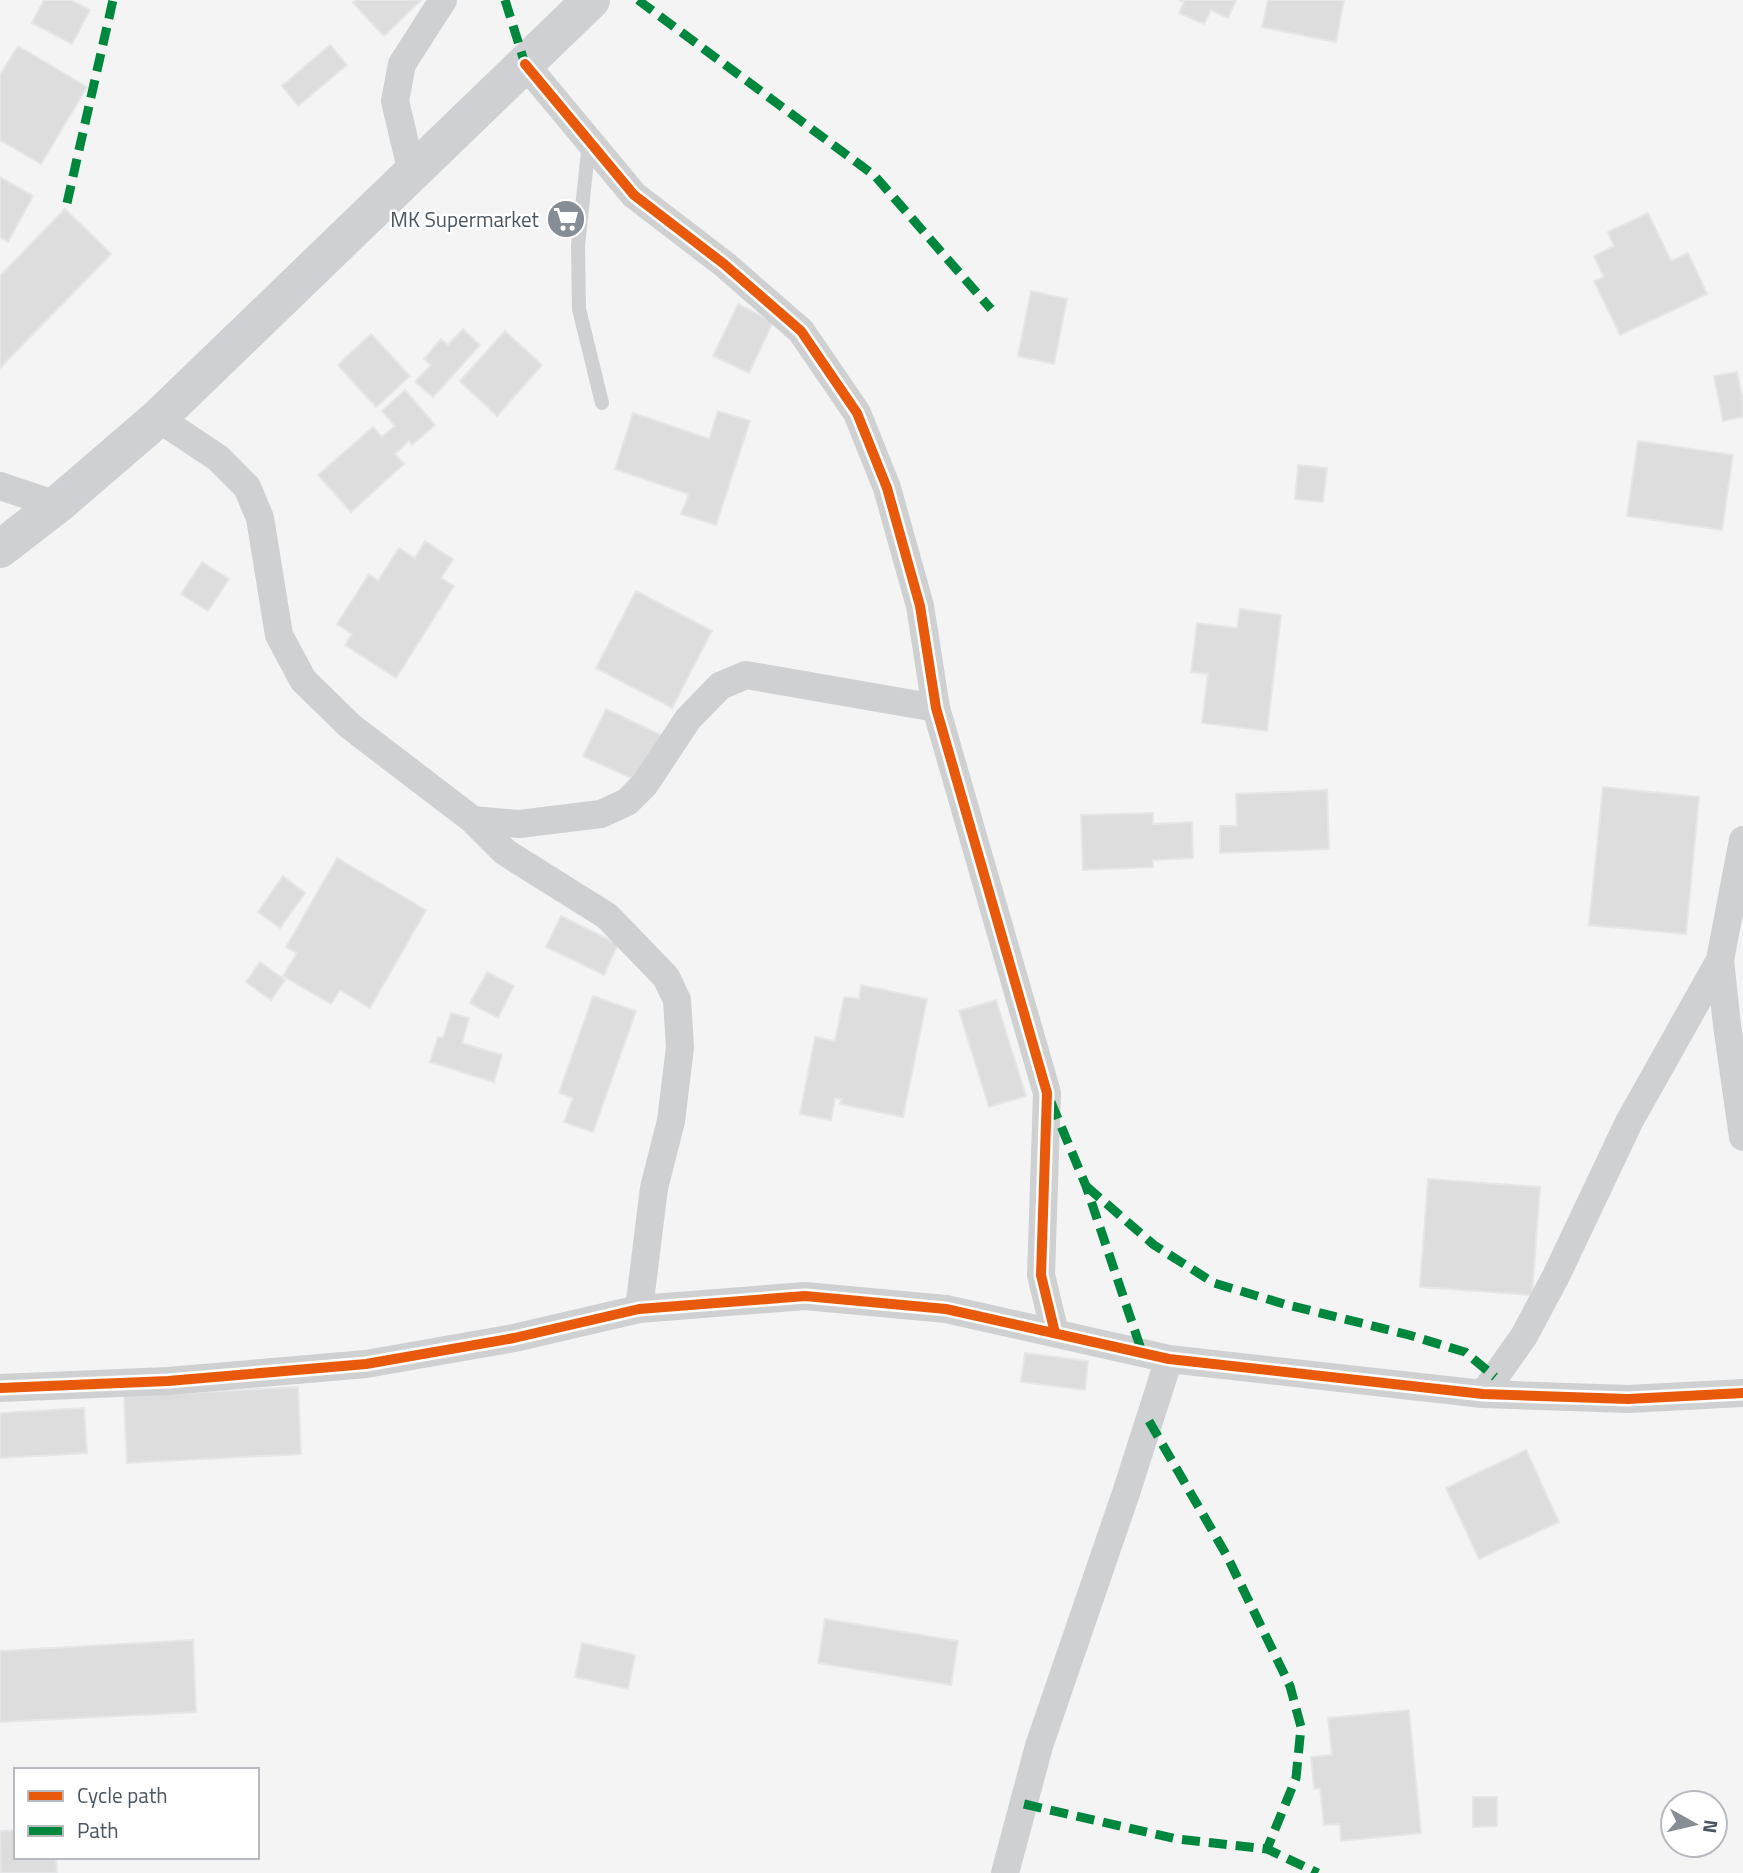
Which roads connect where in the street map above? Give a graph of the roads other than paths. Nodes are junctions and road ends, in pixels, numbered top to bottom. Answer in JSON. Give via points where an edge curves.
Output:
{"nodes":[{"id":1,"x":443,"y":0,"type":"edge"},
{"id":2,"x":591,"y":0,"type":"edge"},
{"id":3,"x":525,"y":64,"type":"junction"},
{"id":4,"x":589,"y":141,"type":"junction"},
{"id":5,"x":412,"y":173,"type":"junction"},
{"id":6,"x":602,"y":403,"type":"dead end"},
{"id":7,"x":158,"y":418,"type":"junction"},
{"id":8,"x":0,"y":486,"type":"edge"},
{"id":9,"x":57,"y":505,"type":"junction"},
{"id":10,"x":0,"y":549,"type":"edge"},
{"id":11,"x":936,"y":709,"type":"junction"},
{"id":12,"x":473,"y":820,"type":"junction"},
{"id":13,"x":1743,"y":840,"type":"edge"},
{"id":14,"x":1720,"y":960,"type":"junction"},
{"id":15,"x":1743,"y":1137,"type":"edge"},
{"id":16,"x":639,"y":1309,"type":"junction"},
{"id":17,"x":1055,"y":1333,"type":"junction"},
{"id":18,"x":1169,"y":1359,"type":"junction"},
{"id":19,"x":0,"y":1388,"type":"edge"},
{"id":20,"x":1483,"y":1394,"type":"junction"},
{"id":21,"x":1743,"y":1394,"type":"edge"},
{"id":22,"x":1005,"y":1873,"type":"edge"}],
"edges":[{"from":1,"to":5,"type":"street","via":[[402,64],[395,101]]},
{"from":2,"to":3,"type":"main road"},
{"from":3,"to":4,"type":"street"},
{"from":3,"to":5,"type":"main road"},
{"from":4,"to":6,"type":"lane","via":[[578,246],[579,309]]},
{"from":4,"to":11,"type":"street","via":[[634,195],[801,331],[857,413],[887,488],[916,593]]},
{"from":5,"to":7,"type":"main road"},
{"from":7,"to":9,"type":"main road"},
{"from":7,"to":12,"type":"street","via":[[218,458],[247,487],[260,518],[279,635],[303,680],[350,726]]},
{"from":8,"to":9,"type":"street"},
{"from":9,"to":10,"type":"main road"},
{"from":11,"to":12,"type":"street","via":[[746,675],[720,686],[688,719],[645,784],[627,802],[601,814],[519,824]]},
{"from":11,"to":17,"type":"street","via":[[1047,1093],[1041,1275]]},
{"from":12,"to":16,"type":"street","via":[[505,852],[607,916],[666,977],[677,1000],[680,1047],[673,1109],[654,1188]]},
{"from":13,"to":14,"type":"street"},
{"from":14,"to":15,"type":"street"},
{"from":14,"to":20,"type":"street","via":[[1629,1122],[1524,1336]]},
{"from":16,"to":17,"type":"street","via":[[805,1296],[946,1309]]},
{"from":16,"to":19,"type":"street","via":[[514,1338],[366,1364],[168,1381]]},
{"from":17,"to":18,"type":"street"},
{"from":18,"to":20,"type":"street"},
{"from":18,"to":22,"type":"street","via":[[1039,1746]]},
{"from":20,"to":21,"type":"street","via":[[1628,1399]]}]}
